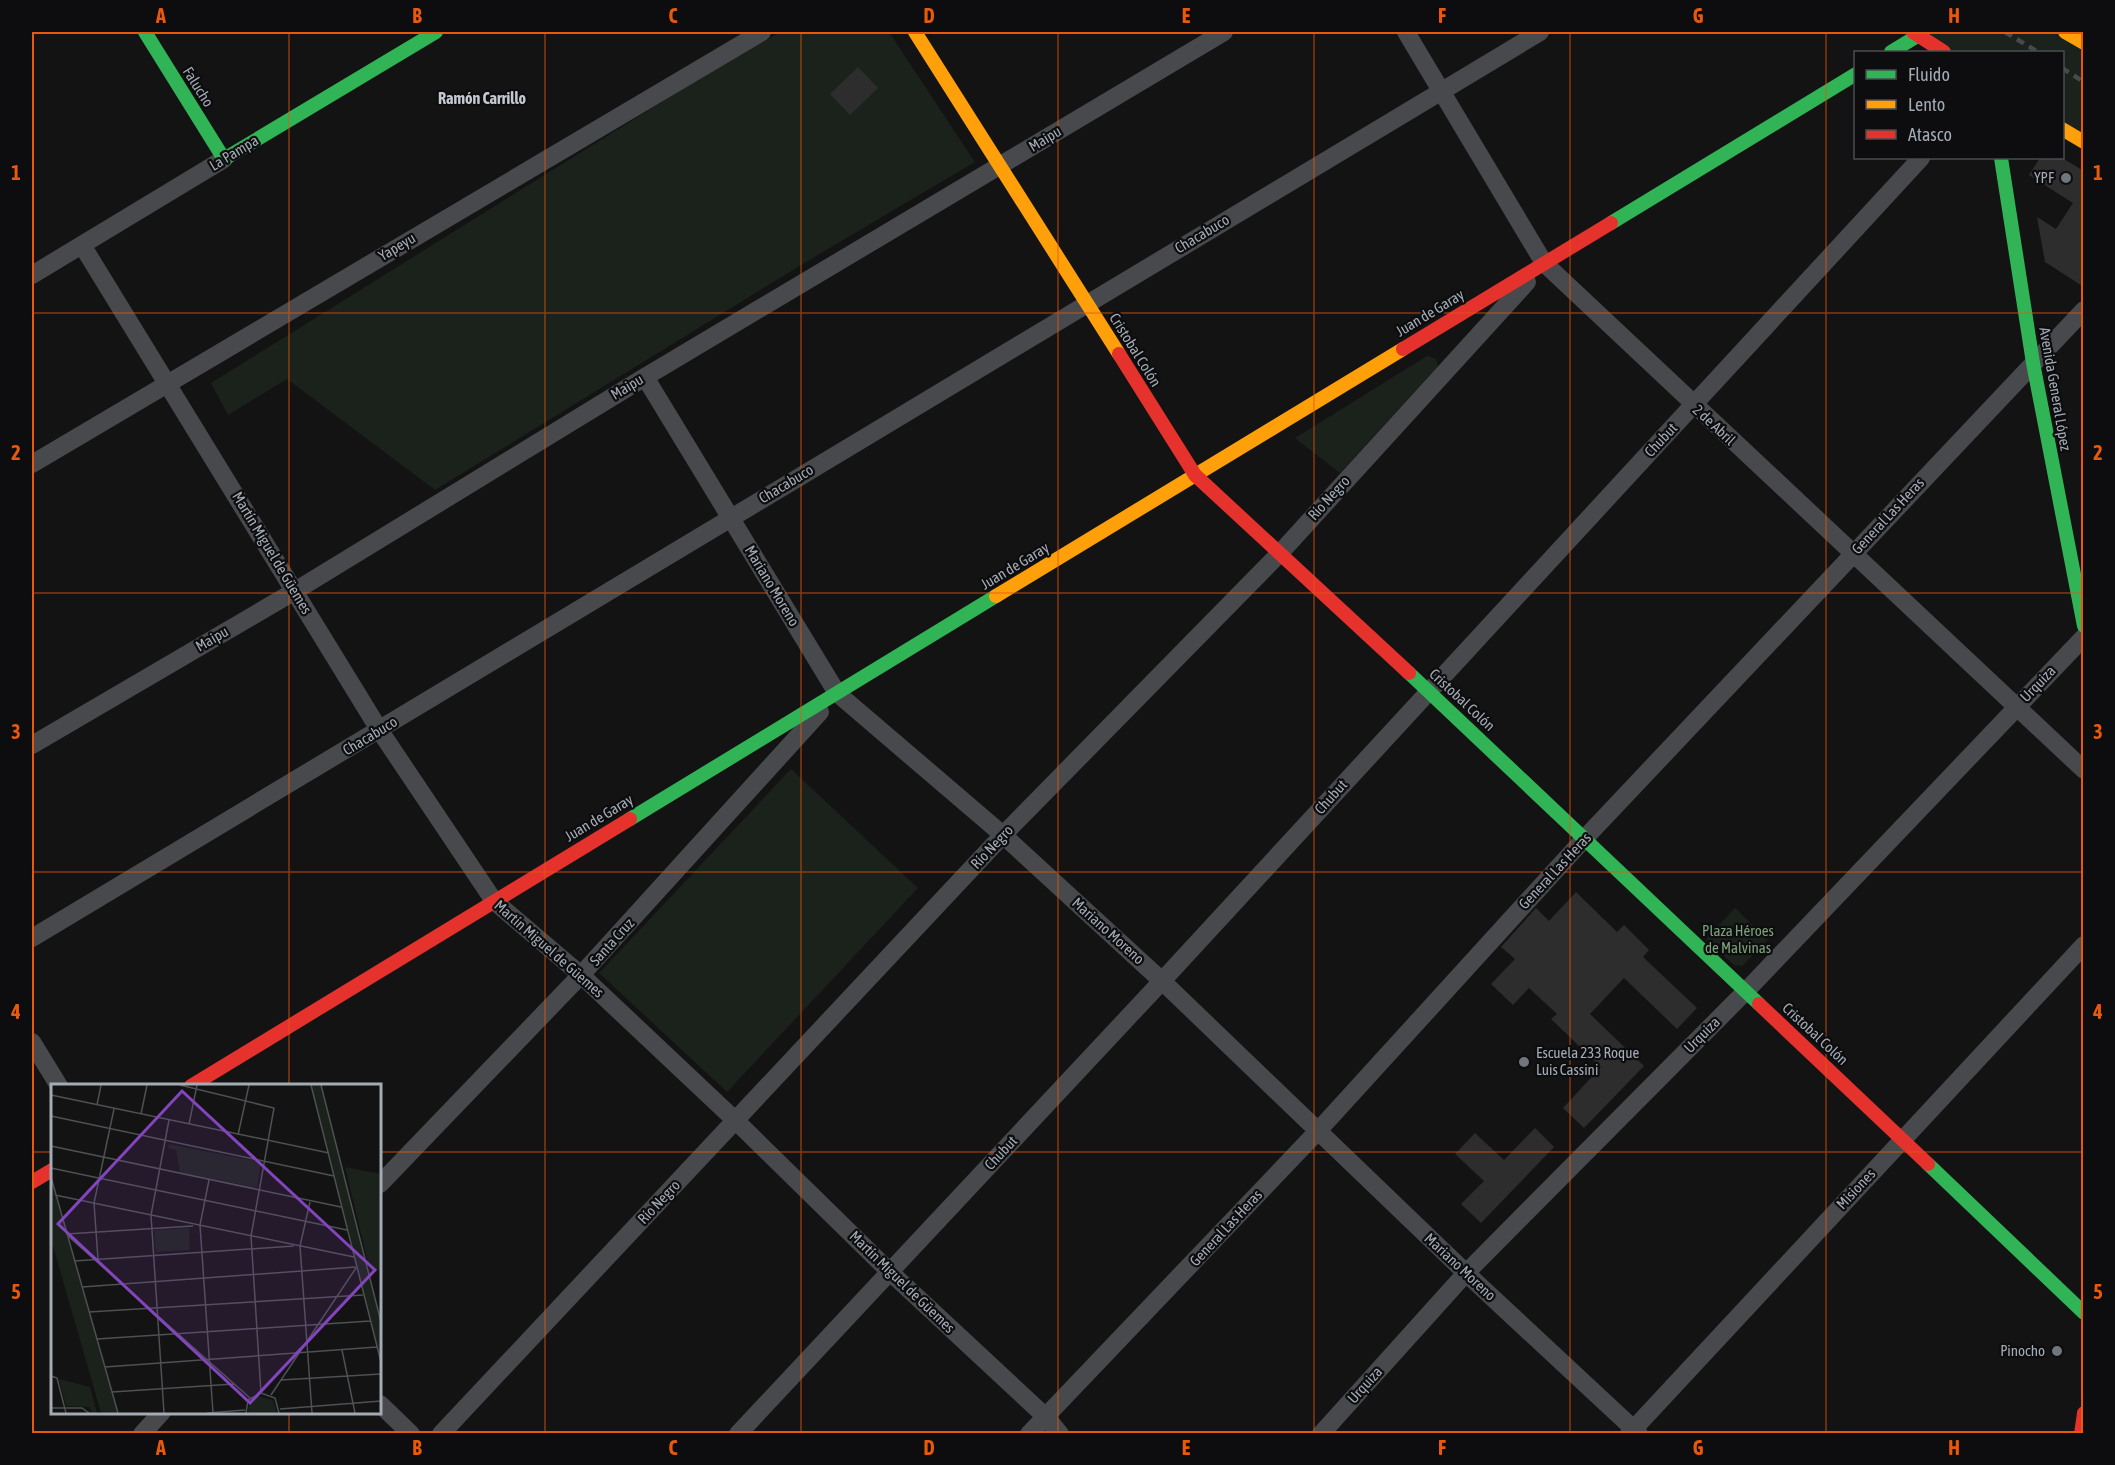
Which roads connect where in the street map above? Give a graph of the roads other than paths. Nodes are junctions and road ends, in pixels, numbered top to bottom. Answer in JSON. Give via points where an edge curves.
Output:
{"nodes":[{"id":1,"x":145,"y":32,"type":"edge"},
{"id":2,"x":436,"y":32,"type":"edge"},
{"id":3,"x":762,"y":32,"type":"edge"},
{"id":4,"x":915,"y":32,"type":"edge"},
{"id":5,"x":1224,"y":32,"type":"edge"},
{"id":6,"x":1406,"y":32,"type":"edge"},
{"id":7,"x":1540,"y":32,"type":"edge"},
{"id":8,"x":2065,"y":32,"type":"edge"},
{"id":9,"x":1916,"y":33,"type":"edge"},
{"id":10,"x":2084,"y":44,"type":"edge"},
{"id":11,"x":1892,"y":51,"type":"edge"},
{"id":12,"x":1943,"y":51,"type":"edge"},
{"id":13,"x":1854,"y":75,"type":"edge"},
{"id":14,"x":1441,"y":91,"type":"junction"},
{"id":15,"x":2064,"y":130,"type":"edge"},
{"id":16,"x":2084,"y":142,"type":"edge"},
{"id":17,"x":224,"y":159,"type":"junction"},
{"id":18,"x":1920,"y":159,"type":"edge"},
{"id":19,"x":2001,"y":159,"type":"edge"},
{"id":20,"x":1000,"y":166,"type":"junction"},
{"id":21,"x":82,"y":245,"type":"junction"},
{"id":22,"x":1544,"y":263,"type":"junction"},
{"id":23,"x":32,"y":275,"type":"edge"},
{"id":24,"x":1086,"y":303,"type":"junction"},
{"id":25,"x":2084,"y":310,"type":"edge"},
{"id":26,"x":2033,"y":363,"type":"junction"},
{"id":27,"x":645,"y":377,"type":"junction"},
{"id":28,"x":167,"y":383,"type":"junction"},
{"id":29,"x":1693,"y":405,"type":"junction"},
{"id":30,"x":32,"y":464,"type":"edge"},
{"id":31,"x":1195,"y":475,"type":"junction"},
{"id":32,"x":731,"y":517,"type":"junction"},
{"id":33,"x":1281,"y":552,"type":"junction"},
{"id":34,"x":1852,"y":554,"type":"junction"},
{"id":35,"x":295,"y":591,"type":"junction"},
{"id":36,"x":2084,"y":626,"type":"edge"},
{"id":37,"x":2084,"y":637,"type":"edge"},
{"id":38,"x":1428,"y":690,"type":"junction"},
{"id":39,"x":837,"y":693,"type":"junction"},
{"id":40,"x":2016,"y":707,"type":"junction"},
{"id":41,"x":380,"y":731,"type":"junction"},
{"id":42,"x":32,"y":745,"type":"edge"},
{"id":43,"x":2084,"y":770,"type":"edge"},
{"id":44,"x":1003,"y":835,"type":"junction"},
{"id":45,"x":1585,"y":838,"type":"junction"},
{"id":46,"x":494,"y":902,"type":"junction"},
{"id":47,"x":32,"y":938,"type":"edge"},
{"id":48,"x":2084,"y":945,"type":"edge"},
{"id":49,"x":581,"y":975,"type":"junction"},
{"id":50,"x":1162,"y":981,"type":"junction"},
{"id":51,"x":1746,"y":992,"type":"junction"},
{"id":52,"x":32,"y":1042,"type":"edge"},
{"id":53,"x":58,"y":1084,"type":"edge"},
{"id":54,"x":194,"y":1084,"type":"edge"},
{"id":55,"x":736,"y":1121,"type":"junction"},
{"id":56,"x":1317,"y":1132,"type":"junction"},
{"id":57,"x":1903,"y":1139,"type":"junction"},
{"id":58,"x":51,"y":1171,"type":"edge"},
{"id":59,"x":32,"y":1182,"type":"edge"},
{"id":60,"x":381,"y":1183,"type":"edge"},
{"id":61,"x":890,"y":1272,"type":"junction"},
{"id":62,"x":1466,"y":1273,"type":"junction"},
{"id":63,"x":2084,"y":1313,"type":"edge"},
{"id":64,"x":381,"y":1405,"type":"edge"},
{"id":65,"x":2084,"y":1413,"type":"edge"},
{"id":66,"x":161,"y":1414,"type":"edge"},
{"id":67,"x":1047,"y":1418,"type":"junction"},
{"id":68,"x":1634,"y":1432,"type":"edge"},
{"id":69,"x":142,"y":1434,"type":"edge"},
{"id":70,"x":411,"y":1434,"type":"edge"},
{"id":71,"x":441,"y":1434,"type":"edge"},
{"id":72,"x":738,"y":1434,"type":"edge"},
{"id":73,"x":1029,"y":1434,"type":"edge"},
{"id":74,"x":1060,"y":1434,"type":"edge"},
{"id":75,"x":1321,"y":1434,"type":"edge"},
{"id":76,"x":2081,"y":1434,"type":"edge"}],
"edges":[{"from":1,"to":17,"type":"street","name":"Falucho"},
{"from":2,"to":17,"type":"street","name":"La Pampa"},
{"from":3,"to":28,"type":"street","name":"Yapeyu"},
{"from":4,"to":20,"type":"street","name":"Cristobal Colón"},
{"from":5,"to":20,"type":"street","name":"Maipu"},
{"from":6,"to":14,"type":"street","name":"2 de Abril"},
{"from":7,"to":14,"type":"street","name":"Chacabuco"},
{"from":8,"to":10,"type":"street"},
{"from":9,"to":11,"type":"street"},
{"from":9,"to":12,"type":"street"},
{"from":13,"to":22,"type":"street","name":"Juan de Garay"},
{"from":14,"to":22,"type":"street","name":"2 de Abril"},
{"from":14,"to":24,"type":"street","name":"Chacabuco"},
{"from":15,"to":16,"type":"street"},
{"from":17,"to":21,"type":"street","name":"La Pampa"},
{"from":18,"to":29,"type":"street","name":"Chubut"},
{"from":19,"to":26,"type":"street","name":"Avenida General López"},
{"from":20,"to":24,"type":"street","name":"Cristobal Colón"},
{"from":20,"to":27,"type":"street","name":"Maipu"},
{"from":21,"to":23,"type":"street","name":"La Pampa"},
{"from":21,"to":28,"type":"street","name":"Martín Miguel de Güemes"},
{"from":22,"to":29,"type":"street","name":"2 de Abril"},
{"from":22,"to":31,"type":"street","name":"Juan de Garay"},
{"from":22,"to":33,"type":"street","name":"Río Negro"},
{"from":24,"to":31,"type":"street","name":"Cristobal Colón"},
{"from":24,"to":32,"type":"street","name":"Chacabuco"},
{"from":25,"to":26,"type":"street","name":"General Las Heras"},
{"from":26,"to":34,"type":"street","name":"General Las Heras"},
{"from":26,"to":36,"type":"street","name":"Avenida General López"},
{"from":27,"to":32,"type":"street","name":"Mariano Moreno"},
{"from":27,"to":35,"type":"street","name":"Maipu"},
{"from":28,"to":30,"type":"street","name":"Yapeyu"},
{"from":28,"to":35,"type":"street","name":"Martín Miguel de Güemes"},
{"from":29,"to":34,"type":"street","name":"2 de Abril"},
{"from":29,"to":38,"type":"street","name":"Chubut"},
{"from":31,"to":33,"type":"street","name":"Cristobal Colón"},
{"from":31,"to":39,"type":"street","name":"Juan de Garay"},
{"from":32,"to":39,"type":"street","name":"Mariano Moreno"},
{"from":32,"to":41,"type":"street","name":"Chacabuco"},
{"from":33,"to":38,"type":"street","name":"Cristobal Colón"},
{"from":33,"to":44,"type":"street","name":"Río Negro"},
{"from":34,"to":40,"type":"street","name":"2 de Abril"},
{"from":34,"to":45,"type":"street","name":"General Las Heras"},
{"from":35,"to":41,"type":"street","name":"Martín Miguel de Güemes"},
{"from":35,"to":42,"type":"street","name":"Maipu"},
{"from":37,"to":40,"type":"street","name":"Urquiza"},
{"from":38,"to":45,"type":"street","name":"Cristobal Colón"},
{"from":38,"to":50,"type":"street","name":"Chubut"},
{"from":39,"to":44,"type":"street","name":"Mariano Moreno"},
{"from":39,"to":46,"type":"street","name":"Juan de Garay"},
{"from":39,"to":49,"type":"street","name":"Santa Cruz"},
{"from":40,"to":43,"type":"street","name":"2 de Abril"},
{"from":40,"to":51,"type":"street","name":"Urquiza"},
{"from":41,"to":46,"type":"street","name":"Martín Miguel de Güemes"},
{"from":41,"to":47,"type":"street","name":"Chacabuco"},
{"from":44,"to":50,"type":"street","name":"Mariano Moreno"},
{"from":44,"to":55,"type":"street","name":"Río Negro"},
{"from":45,"to":51,"type":"street","name":"Cristobal Colón"},
{"from":45,"to":56,"type":"street","name":"General Las Heras"},
{"from":46,"to":49,"type":"street","name":"Martín Miguel de Güemes"},
{"from":46,"to":54,"type":"street","name":"Juan de Garay"},
{"from":48,"to":57,"type":"street","name":"Misiones"},
{"from":49,"to":55,"type":"street","name":"Martín Miguel de Güemes"},
{"from":49,"to":60,"type":"street","name":"Santa Cruz"},
{"from":50,"to":56,"type":"street","name":"Mariano Moreno"},
{"from":50,"to":61,"type":"street","name":"Chubut"},
{"from":51,"to":57,"type":"street","name":"Cristobal Colón"},
{"from":51,"to":62,"type":"street","name":"Urquiza"},
{"from":52,"to":53,"type":"street"},
{"from":55,"to":61,"type":"street","name":"Martín Miguel de Güemes"},
{"from":55,"to":71,"type":"street","name":"Río Negro"},
{"from":56,"to":62,"type":"street","name":"Mariano Moreno"},
{"from":56,"to":67,"type":"street","name":"General Las Heras"},
{"from":57,"to":63,"type":"street","name":"Cristobal Colón"},
{"from":57,"to":68,"type":"street","name":"Misiones"},
{"from":58,"to":59,"type":"street"},
{"from":61,"to":67,"type":"street","name":"Martín Miguel de Güemes"},
{"from":61,"to":72,"type":"street","name":"Chubut"},
{"from":62,"to":68,"type":"street","name":"Mariano Moreno"},
{"from":62,"to":75,"type":"street","name":"Urquiza"},
{"from":64,"to":70,"type":"street"},
{"from":65,"to":76,"type":"street"},
{"from":66,"to":69,"type":"street"},
{"from":67,"to":73,"type":"street","name":"General Las Heras"},
{"from":67,"to":74,"type":"street","name":"Martín Miguel de Güemes"}]}
